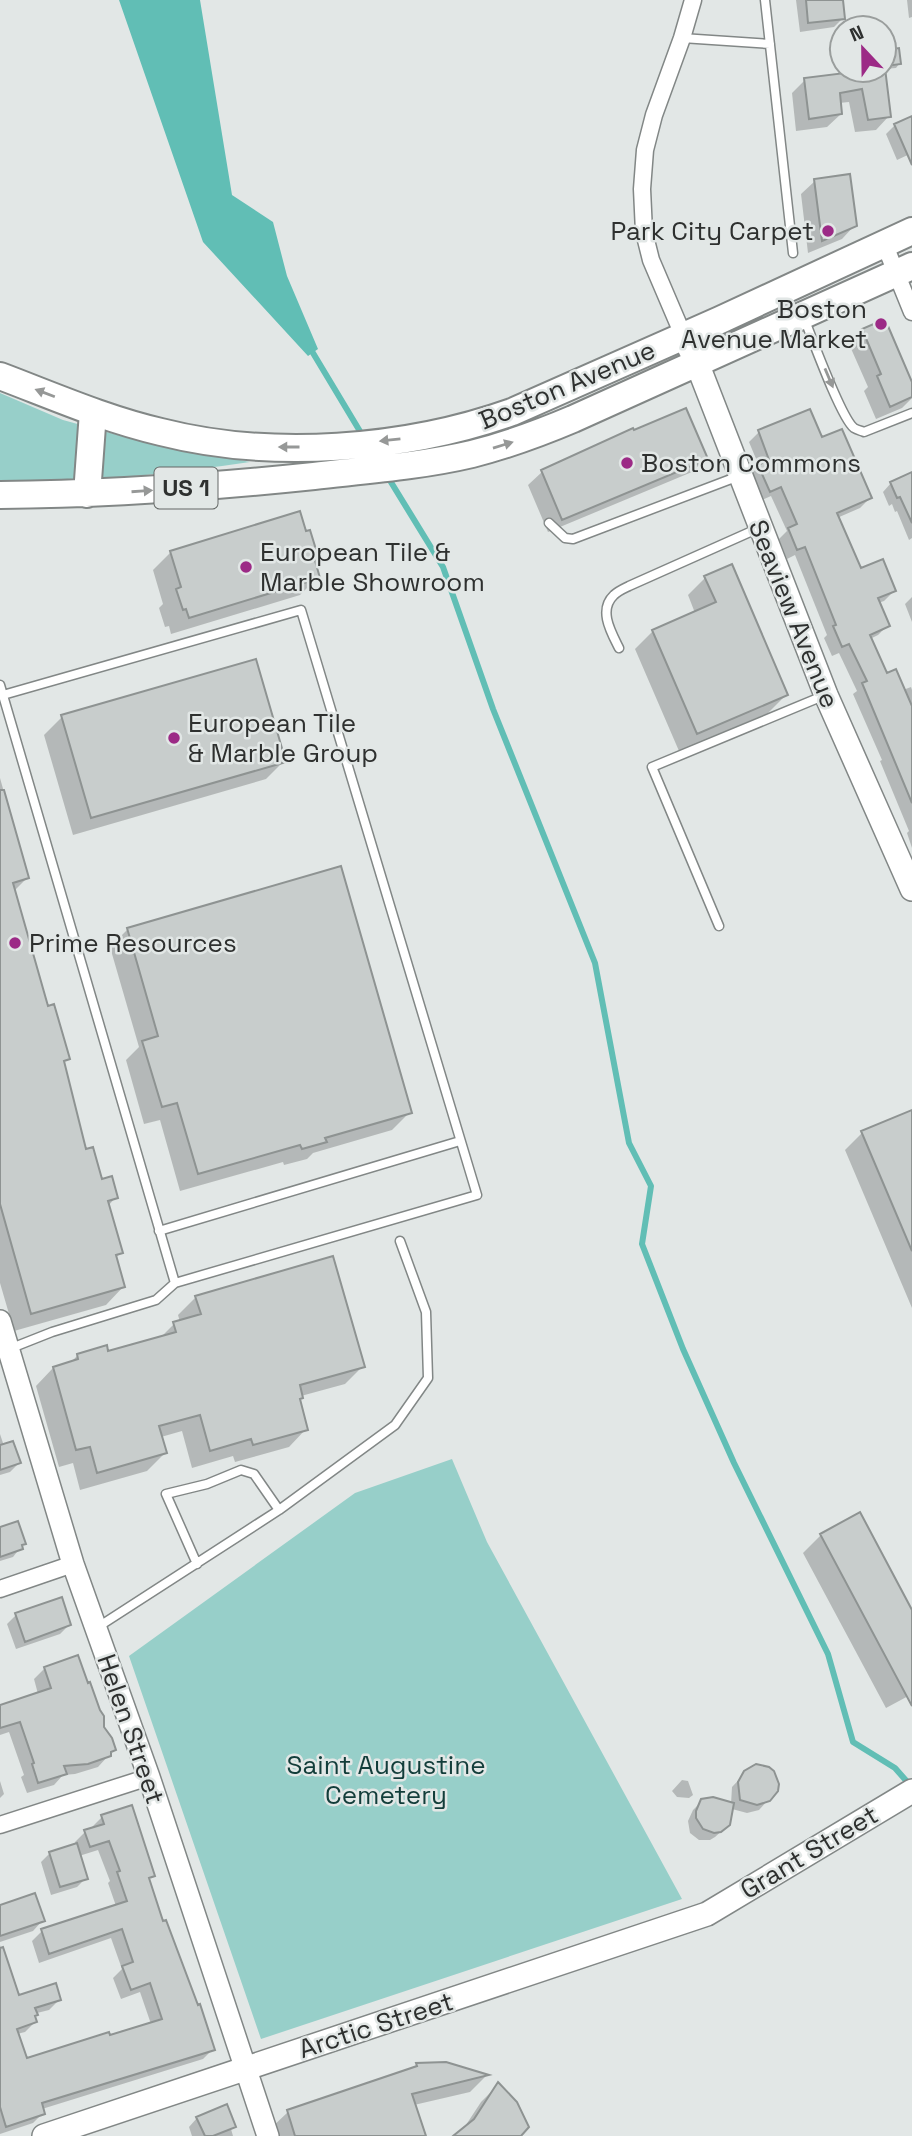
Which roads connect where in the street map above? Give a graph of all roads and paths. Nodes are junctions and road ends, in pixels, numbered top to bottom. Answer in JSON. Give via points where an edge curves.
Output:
{"nodes":[{"id":1,"x":693,"y":0,"type":"edge"},
{"id":2,"x":765,"y":0,"type":"edge"},
{"id":3,"x":682,"y":37,"type":"junction"},
{"id":4,"x":770,"y":44,"type":"junction"},
{"id":5,"x":912,"y":231,"type":"edge"},
{"id":6,"x":884,"y":243,"type":"junction"},
{"id":7,"x":793,"y":253,"type":"dead end"},
{"id":8,"x":904,"y":270,"type":"edge"},
{"id":9,"x":791,"y":287,"type":"junction"},
{"id":10,"x":912,"y":311,"type":"edge"},
{"id":11,"x":803,"y":315,"type":"junction"},
{"id":12,"x":684,"y":335,"type":"junction"},
{"id":13,"x":697,"y":363,"type":"junction"},
{"id":14,"x":0,"y":376,"type":"edge"},
{"id":15,"x":93,"y":412,"type":"junction"},
{"id":16,"x":912,"y":413,"type":"edge"},
{"id":17,"x":739,"y":475,"type":"junction"},
{"id":18,"x":87,"y":494,"type":"junction"},
{"id":19,"x":0,"y":495,"type":"edge"},
{"id":20,"x":549,"y":523,"type":"dead end"},
{"id":21,"x":760,"y":528,"type":"junction"},
{"id":22,"x":619,"y":648,"type":"dead end"},
{"id":23,"x":0,"y":685,"type":"edge"},
{"id":24,"x":3,"y":695,"type":"junction"},
{"id":25,"x":826,"y":695,"type":"junction"},
{"id":26,"x":912,"y":889,"type":"edge"},
{"id":27,"x":719,"y":926,"type":"dead end"},
{"id":28,"x":460,"y":1141,"type":"junction"},
{"id":29,"x":159,"y":1231,"type":"junction"},
{"id":30,"x":400,"y":1241,"type":"dead end"},
{"id":31,"x":175,"y":1283,"type":"junction"},
{"id":32,"x":0,"y":1321,"type":"edge"},
{"id":33,"x":4,"y":1350,"type":"edge"},
{"id":34,"x":279,"y":1510,"type":"junction"},
{"id":35,"x":73,"y":1564,"type":"junction"},
{"id":36,"x":197,"y":1564,"type":"junction"},
{"id":37,"x":0,"y":1589,"type":"edge"},
{"id":38,"x":96,"y":1629,"type":"junction"},
{"id":39,"x":149,"y":1777,"type":"junction"},
{"id":40,"x":903,"y":1796,"type":"edge"},
{"id":41,"x":0,"y":1825,"type":"edge"},
{"id":42,"x":707,"y":1914,"type":"joint"},
{"id":43,"x":245,"y":2069,"type":"junction"},
{"id":44,"x":44,"y":2136,"type":"edge"},
{"id":45,"x":268,"y":2136,"type":"edge"}],
"edges":[{"from":1,"to":3,"type":"street"},
{"from":2,"to":4,"type":"lane"},
{"from":3,"to":4,"type":"lane"},
{"from":3,"to":12,"type":"street","via":[[654,115],[642,189],[651,260]]},
{"from":4,"to":7,"type":"lane"},
{"from":5,"to":6,"type":"main road","name":"Boston Avenue","number":"US 1"},
{"from":6,"to":8,"type":"street"},
{"from":6,"to":9,"type":"main road","name":"Boston Avenue","number":"US 1"},
{"from":8,"to":10,"type":"street"},
{"from":8,"to":11,"type":"main road","name":"Boston Avenue","number":"US 1"},
{"from":9,"to":11,"type":"main road"},
{"from":9,"to":12,"type":"main road","name":"Boston Avenue","number":"US 1"},
{"from":11,"to":13,"type":"main road","name":"Boston Avenue","number":"US 1"},
{"from":11,"to":16,"type":"lane","one_way":true,"via":[[855,429],[864,432]]},
{"from":12,"to":13,"type":"main road","name":"Seaview Avenue"},
{"from":12,"to":15,"type":"main road","name":"Boston Avenue","number":"US 1","one_way":true,"via":[[512,412],[423,437],[303,447],[231,444],[162,433]]},
{"from":13,"to":17,"type":"main road","name":"Seaview Avenue"},
{"from":18,"to":13,"type":"main road","name":"Boston Avenue","number":"US 1","one_way":true,"via":[[220,485],[437,461],[539,434]]},
{"from":15,"to":14,"type":"main road","name":"Boston Avenue","number":"US 1","one_way":true},
{"from":15,"to":18,"type":"main road"},
{"from":17,"to":20,"type":"lane","via":[[573,539],[565,538]]},
{"from":17,"to":21,"type":"main road","name":"Seaview Avenue"},
{"from":18,"to":19,"type":"main road","name":"Boston Avenue","number":"US 1"},
{"from":21,"to":22,"type":"lane","via":[[612,596],[606,613],[608,628]]},
{"from":21,"to":25,"type":"main road","name":"Seaview Avenue"},
{"from":23,"to":24,"type":"lane"},
{"from":24,"to":28,"type":"lane","via":[[301,610]]},
{"from":24,"to":29,"type":"lane"},
{"from":25,"to":26,"type":"main road","name":"Seaview Avenue"},
{"from":25,"to":27,"type":"lane","via":[[652,767]]},
{"from":28,"to":29,"type":"lane"},
{"from":28,"to":31,"type":"lane","via":[[477,1195]]},
{"from":29,"to":31,"type":"lane"},
{"from":30,"to":34,"type":"lane","via":[[426,1312],[428,1378],[395,1424]]},
{"from":31,"to":33,"type":"lane","via":[[156,1300]]},
{"from":32,"to":33,"type":"street","name":"Helen Street"},
{"from":33,"to":35,"type":"street","name":"Helen Street"},
{"from":34,"to":36,"type":"lane"},
{"from":34,"to":36,"type":"lane","via":[[254,1474],[241,1470],[166,1494]]},
{"from":35,"to":37,"type":"street"},
{"from":35,"to":38,"type":"street","name":"Helen Street"},
{"from":36,"to":38,"type":"lane"},
{"from":38,"to":39,"type":"street","name":"Helen Street"},
{"from":39,"to":41,"type":"street"},
{"from":39,"to":43,"type":"street","name":"Helen Street"},
{"from":40,"to":42,"type":"main road","name":"Grant Street"},
{"from":42,"to":43,"type":"main road","name":"Arctic Street"},
{"from":43,"to":44,"type":"main road","name":"Arctic Street"},
{"from":43,"to":45,"type":"street","name":"Helen Street"}]}
